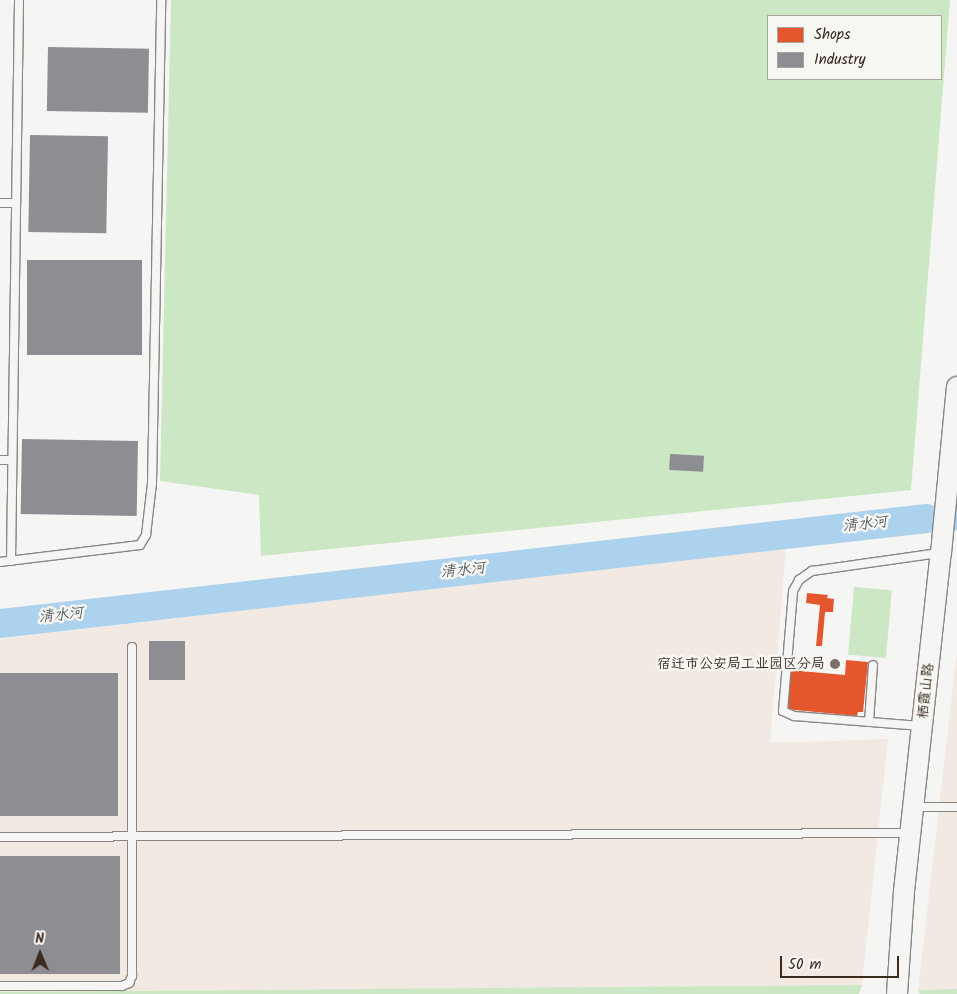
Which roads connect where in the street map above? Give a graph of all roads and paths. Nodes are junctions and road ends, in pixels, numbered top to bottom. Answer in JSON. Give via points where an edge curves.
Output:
{"nodes":[{"id":1,"x":20,"y":0,"type":"edge"},
{"id":2,"x":160,"y":0,"type":"edge"},
{"id":3,"x":0,"y":203,"type":"edge"},
{"id":4,"x":16,"y":203,"type":"junction"},
{"id":5,"x":957,"y":387,"type":"edge"},
{"id":6,"x":0,"y":460,"type":"edge"},
{"id":7,"x":12,"y":460,"type":"junction"},
{"id":8,"x":941,"y":553,"type":"junction"},
{"id":9,"x":11,"y":561,"type":"junction"},
{"id":10,"x":0,"y":562,"type":"edge"},
{"id":11,"x":132,"y":647,"type":"dead end"},
{"id":12,"x":873,"y":665,"type":"dead end"},
{"id":13,"x":869,"y":722,"type":"junction"},
{"id":14,"x":922,"y":726,"type":"junction"},
{"id":15,"x":914,"y":807,"type":"junction"},
{"id":16,"x":957,"y":807,"type":"edge"},
{"id":17,"x":911,"y":833,"type":"junction"},
{"id":18,"x":0,"y":836,"type":"edge"},
{"id":19,"x":132,"y":836,"type":"junction"},
{"id":20,"x":0,"y":986,"type":"edge"},
{"id":21,"x":897,"y":994,"type":"edge"}],
"edges":[{"from":1,"to":4,"type":"lane"},
{"from":2,"to":9,"type":"lane","via":[[152,483],[146,535],[140,545]]},
{"from":3,"to":4,"type":"lane"},
{"from":4,"to":7,"type":"lane"},
{"from":5,"to":8,"type":"street","name":"栖霞山路"},
{"from":6,"to":7,"type":"lane"},
{"from":7,"to":9,"type":"lane"},
{"from":8,"to":13,"type":"lane","via":[[812,571],[803,575],[795,585],[783,711],[794,716]]},
{"from":8,"to":14,"type":"street","name":"栖霞山路"},
{"from":9,"to":10,"type":"lane"},
{"from":11,"to":19,"type":"lane"},
{"from":12,"to":13,"type":"lane"},
{"from":13,"to":14,"type":"lane"},
{"from":14,"to":15,"type":"street","name":"栖霞山路"},
{"from":15,"to":16,"type":"lane"},
{"from":15,"to":17,"type":"street","name":"栖霞山路"},
{"from":17,"to":19,"type":"lane"},
{"from":17,"to":21,"type":"street","name":"栖霞山路"},
{"from":18,"to":19,"type":"lane"},
{"from":19,"to":20,"type":"lane","via":[[132,976],[129,983],[122,986]]}]}
